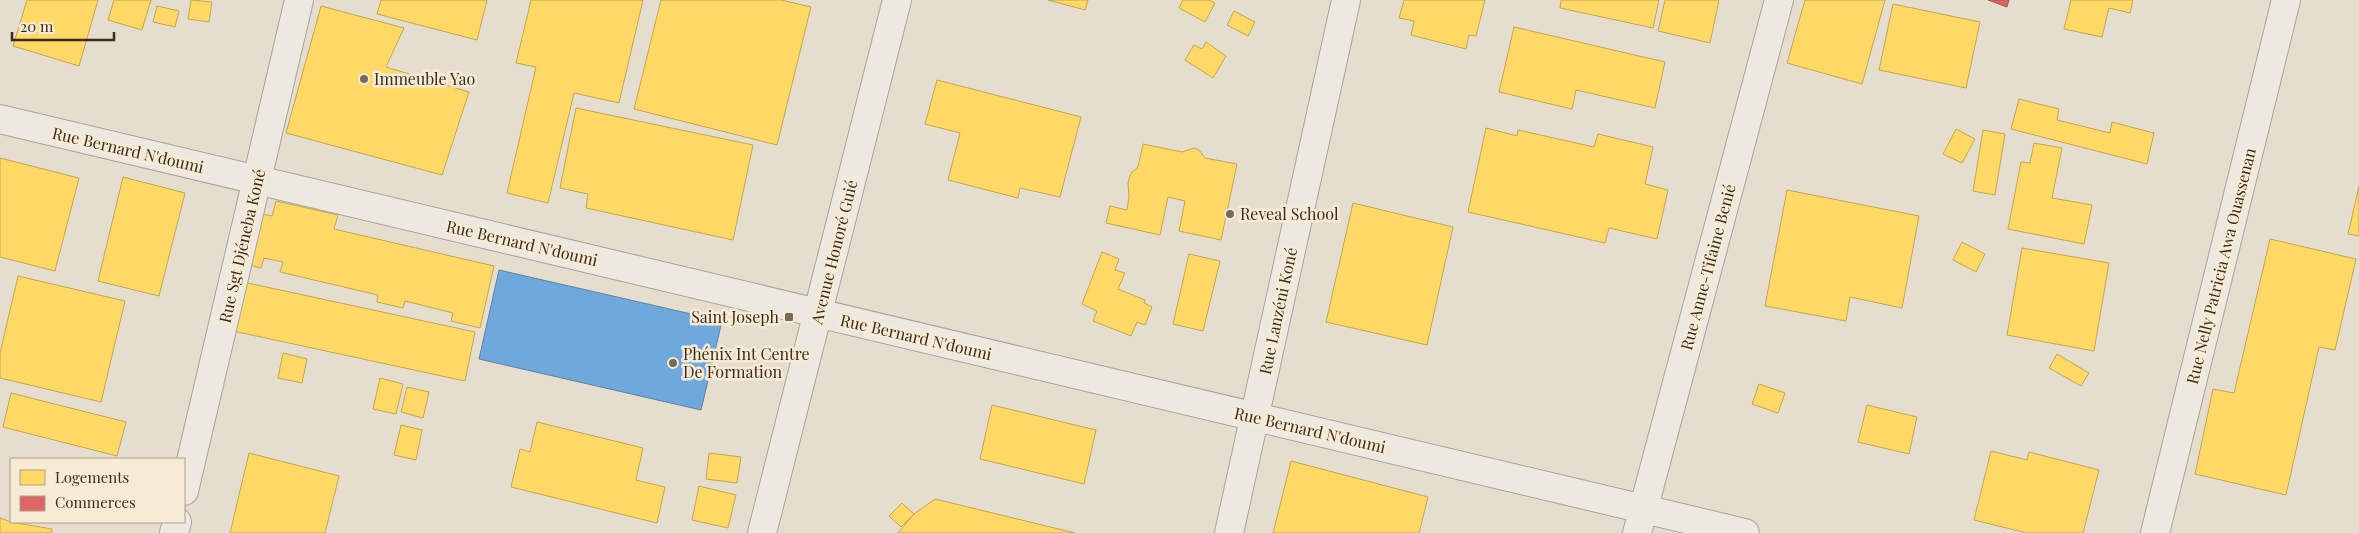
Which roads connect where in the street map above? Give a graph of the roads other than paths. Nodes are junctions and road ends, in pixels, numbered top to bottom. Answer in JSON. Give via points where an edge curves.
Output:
{"nodes":[{"id":1,"x":299,"y":0,"type":"edge"},
{"id":2,"x":897,"y":0,"type":"edge"},
{"id":3,"x":1346,"y":0,"type":"edge"},
{"id":4,"x":1779,"y":0,"type":"edge"},
{"id":5,"x":2286,"y":0,"type":"edge"},
{"id":6,"x":0,"y":119,"type":"edge"},
{"id":7,"x":257,"y":180,"type":"junction"},
{"id":8,"x":819,"y":314,"type":"junction"},
{"id":9,"x":1255,"y":417,"type":"junction"},
{"id":10,"x":185,"y":487,"type":"edge"},
{"id":11,"x":1640,"y":521,"type":"edge"},
{"id":12,"x":762,"y":533,"type":"edge"},
{"id":13,"x":1229,"y":533,"type":"edge"},
{"id":14,"x":1744,"y":533,"type":"edge"},
{"id":15,"x":2155,"y":533,"type":"edge"}],
"edges":[{"from":1,"to":7,"type":"street","name":"Rue Sgt Djéneba Koné"},
{"from":2,"to":8,"type":"street","name":"Avenue Honoré Guié"},
{"from":3,"to":9,"type":"street","name":"Rue Lanzéni Koné"},
{"from":4,"to":11,"type":"street","name":"Rue Anne-Tifaine Benié"},
{"from":5,"to":15,"type":"street","name":"Rue Nelly Patricia Awa Ouassenan"},
{"from":6,"to":7,"type":"street","name":"Rue Bernard N'doumi"},
{"from":7,"to":8,"type":"street","name":"Rue Bernard N'doumi"},
{"from":7,"to":10,"type":"street","name":"Rue Sgt Djéneba Koné"},
{"from":8,"to":9,"type":"street","name":"Rue Bernard N'doumi"},
{"from":8,"to":12,"type":"street","name":"Avenue Honoré Guié"},
{"from":9,"to":11,"type":"street","name":"Rue Bernard N'doumi"},
{"from":9,"to":13,"type":"street","name":"Rue Lanzéni Koné"},
{"from":11,"to":14,"type":"street","name":"Rue Bernard N'doumi"}]}
